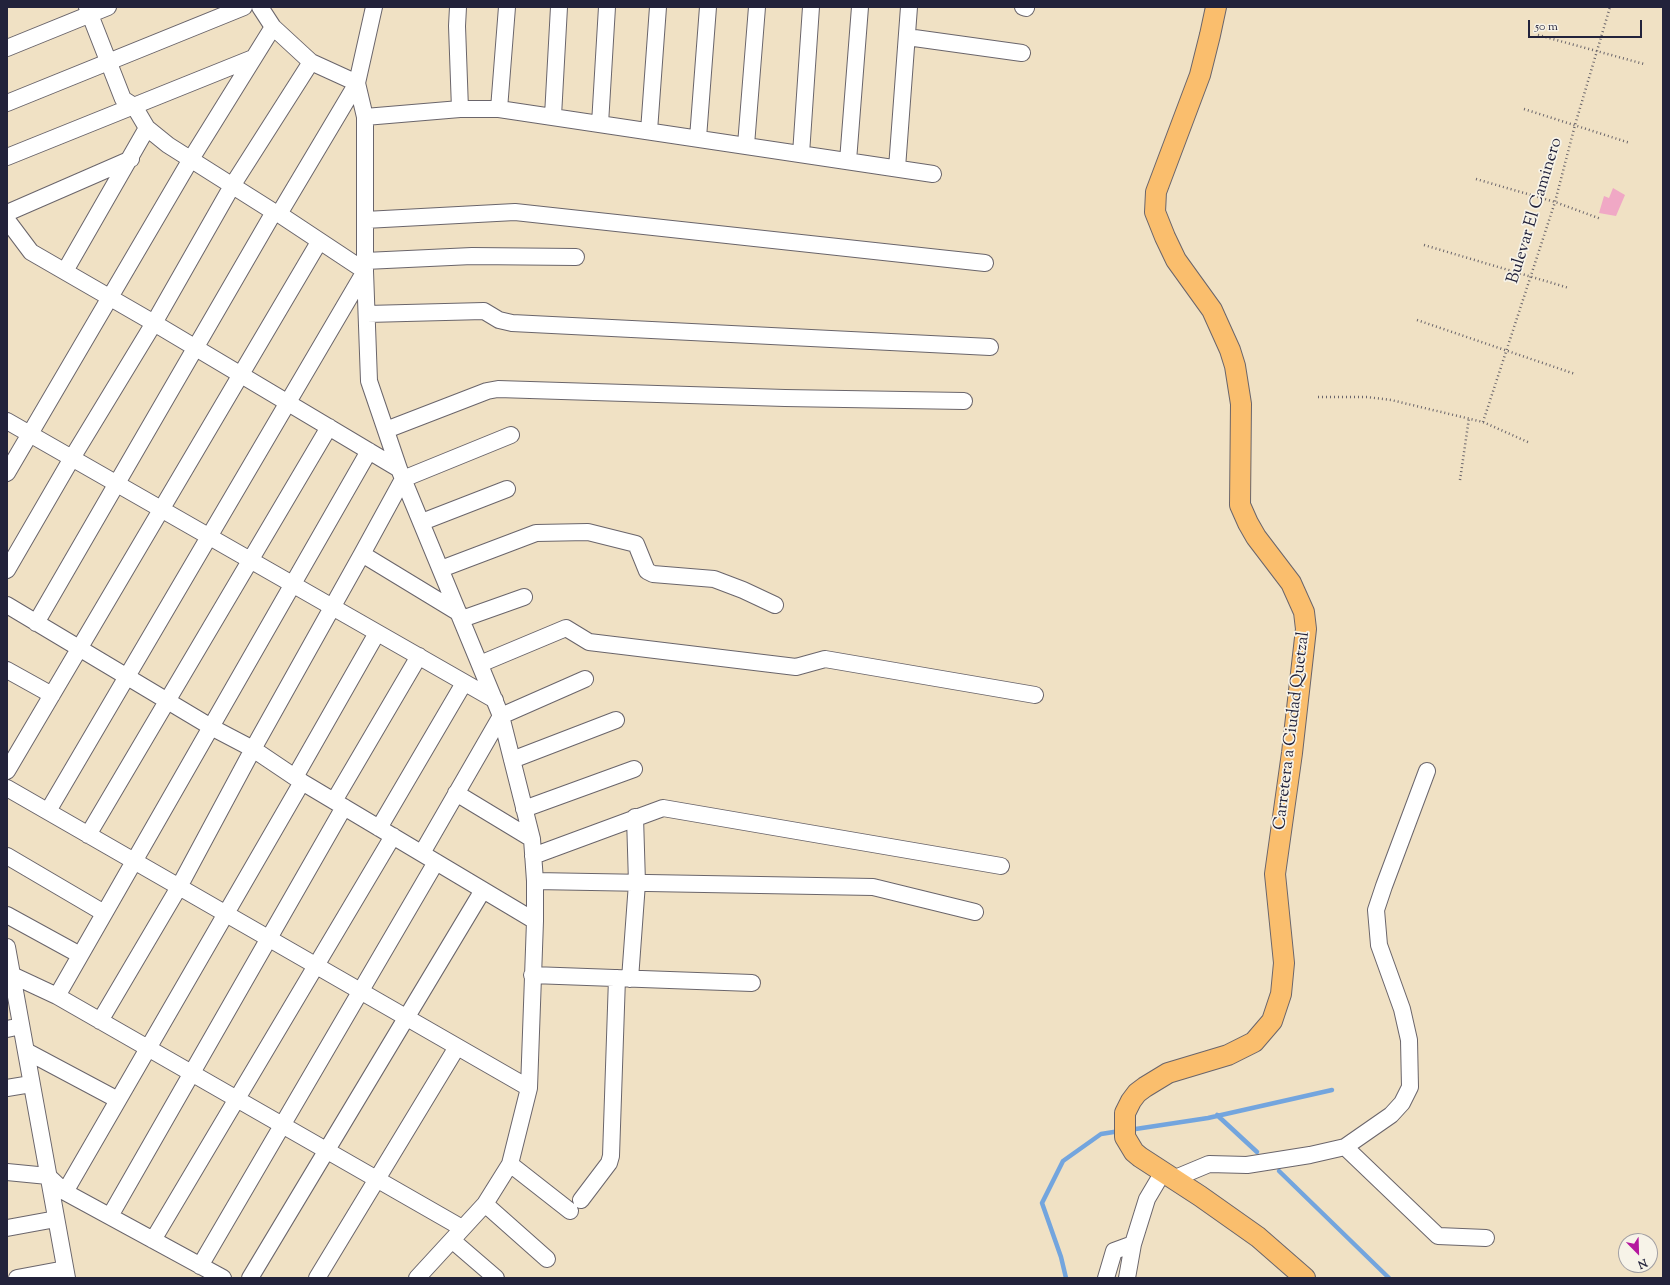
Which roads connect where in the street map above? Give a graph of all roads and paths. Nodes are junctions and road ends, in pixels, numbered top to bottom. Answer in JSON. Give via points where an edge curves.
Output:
{"nodes":[{"id":1,"x":108,"y":7,"type":"edge"},
{"id":2,"x":244,"y":7,"type":"edge"},
{"id":3,"x":374,"y":7,"type":"edge"},
{"id":4,"x":458,"y":7,"type":"edge"},
{"id":5,"x":507,"y":7,"type":"edge"},
{"id":6,"x":559,"y":7,"type":"edge"},
{"id":7,"x":607,"y":7,"type":"edge"},
{"id":8,"x":658,"y":7,"type":"edge"},
{"id":9,"x":708,"y":7,"type":"edge"},
{"id":10,"x":757,"y":7,"type":"edge"},
{"id":11,"x":811,"y":7,"type":"edge"},
{"id":12,"x":860,"y":7,"type":"edge"},
{"id":13,"x":909,"y":7,"type":"edge"},
{"id":14,"x":1216,"y":7,"type":"edge"},
{"id":15,"x":1610,"y":7,"type":"edge"},
{"id":16,"x":265,"y":8,"type":"edge"},
{"id":17,"x":88,"y":11,"type":"edge"},
{"id":18,"x":273,"y":27,"type":"junction"},
{"id":19,"x":1538,"y":35,"type":"dead end"},
{"id":20,"x":907,"y":37,"type":"junction"},
{"id":21,"x":7,"y":48,"type":"edge"},
{"id":22,"x":1597,"y":51,"type":"junction"},
{"id":23,"x":1022,"y":53,"type":"dead end"},
{"id":24,"x":253,"y":58,"type":"junction"},
{"id":25,"x":108,"y":62,"type":"junction"},
{"id":26,"x":311,"y":62,"type":"junction"},
{"id":27,"x":1644,"y":64,"type":"dead end"},
{"id":28,"x":357,"y":84,"type":"junction"},
{"id":29,"x":7,"y":103,"type":"edge"},
{"id":30,"x":134,"y":106,"type":"junction"},
{"id":31,"x":460,"y":109,"type":"junction"},
{"id":32,"x":499,"y":109,"type":"junction"},
{"id":33,"x":1524,"y":109,"type":"dead end"},
{"id":34,"x":553,"y":116,"type":"junction"},
{"id":35,"x":365,"y":117,"type":"junction"},
{"id":36,"x":600,"y":124,"type":"junction"},
{"id":37,"x":1575,"y":125,"type":"junction"},
{"id":38,"x":147,"y":128,"type":"junction"},
{"id":39,"x":649,"y":130,"type":"junction"},
{"id":40,"x":698,"y":138,"type":"junction"},
{"id":41,"x":1630,"y":143,"type":"dead end"},
{"id":42,"x":746,"y":145,"type":"junction"},
{"id":43,"x":801,"y":154,"type":"junction"},
{"id":44,"x":7,"y":157,"type":"edge"},
{"id":45,"x":131,"y":159,"type":"junction"},
{"id":46,"x":191,"y":159,"type":"junction"},
{"id":47,"x":848,"y":161,"type":"junction"},
{"id":48,"x":897,"y":168,"type":"junction"},
{"id":49,"x":933,"y":174,"type":"dead end"},
{"id":50,"x":1476,"y":179,"type":"dead end"},
{"id":51,"x":232,"y":186,"type":"junction"},
{"id":52,"x":1555,"y":202,"type":"junction"},
{"id":53,"x":7,"y":213,"type":"edge"},
{"id":54,"x":276,"y":213,"type":"junction"},
{"id":55,"x":1601,"y":219,"type":"dead end"},
{"id":56,"x":7,"y":220,"type":"edge"},
{"id":57,"x":365,"y":220,"type":"junction"},
{"id":58,"x":319,"y":242,"type":"junction"},
{"id":59,"x":1424,"y":245,"type":"dead end"},
{"id":60,"x":576,"y":257,"type":"dead end"},
{"id":61,"x":985,"y":262,"type":"dead end"},
{"id":62,"x":365,"y":266,"type":"junction"},
{"id":63,"x":65,"y":271,"type":"junction"},
{"id":64,"x":1530,"y":275,"type":"junction"},
{"id":65,"x":1569,"y":288,"type":"dead end"},
{"id":66,"x":110,"y":297,"type":"junction"},
{"id":67,"x":367,"y":314,"type":"junction"},
{"id":68,"x":1417,"y":320,"type":"dead end"},
{"id":69,"x":154,"y":323,"type":"junction"},
{"id":70,"x":990,"y":347,"type":"dead end"},
{"id":71,"x":195,"y":348,"type":"junction"},
{"id":72,"x":1505,"y":349,"type":"junction"},
{"id":73,"x":1575,"y":374,"type":"dead end"},
{"id":74,"x":241,"y":375,"type":"junction"},
{"id":75,"x":1318,"y":397,"type":"dead end"},
{"id":76,"x":964,"y":401,"type":"dead end"},
{"id":77,"x":288,"y":403,"type":"junction"},
{"id":78,"x":1469,"y":418,"type":"junction"},
{"id":79,"x":7,"y":421,"type":"edge"},
{"id":80,"x":1483,"y":422,"type":"junction"},
{"id":81,"x":329,"y":427,"type":"junction"},
{"id":82,"x":386,"y":430,"type":"junction"},
{"id":83,"x":30,"y":434,"type":"junction"},
{"id":84,"x":512,"y":435,"type":"dead end"},
{"id":85,"x":1530,"y":443,"type":"dead end"},
{"id":86,"x":369,"y":451,"type":"junction"},
{"id":87,"x":72,"y":458,"type":"junction"},
{"id":88,"x":7,"y":473,"type":"edge"},
{"id":89,"x":401,"y":474,"type":"junction"},
{"id":90,"x":1460,"y":480,"type":"dead end"},
{"id":91,"x":117,"y":484,"type":"junction"},
{"id":92,"x":508,"y":489,"type":"dead end"},
{"id":93,"x":162,"y":509,"type":"junction"},
{"id":94,"x":422,"y":522,"type":"junction"},
{"id":95,"x":209,"y":537,"type":"junction"},
{"id":96,"x":362,"y":554,"type":"junction"},
{"id":97,"x":250,"y":560,"type":"junction"},
{"id":98,"x":441,"y":569,"type":"junction"},
{"id":99,"x":7,"y":570,"type":"edge"},
{"id":100,"x":293,"y":584,"type":"junction"},
{"id":101,"x":524,"y":597,"type":"dead end"},
{"id":102,"x":7,"y":605,"type":"edge"},
{"id":103,"x":775,"y":605,"type":"dead end"},
{"id":104,"x":332,"y":607,"type":"junction"},
{"id":105,"x":460,"y":616,"type":"junction"},
{"id":106,"x":36,"y":623,"type":"junction"},
{"id":107,"x":377,"y":633,"type":"junction"},
{"id":108,"x":79,"y":648,"type":"junction"},
{"id":109,"x":419,"y":656,"type":"junction"},
{"id":110,"x":480,"y":664,"type":"junction"},
{"id":111,"x":7,"y":670,"type":"edge"},
{"id":112,"x":127,"y":677,"type":"junction"},
{"id":113,"x":585,"y":680,"type":"dead end"},
{"id":114,"x":464,"y":683,"type":"junction"},
{"id":115,"x":52,"y":695,"type":"junction"},
{"id":116,"x":1035,"y":695,"type":"dead end"},
{"id":117,"x":495,"y":700,"type":"junction"},
{"id":118,"x":167,"y":701,"type":"junction"},
{"id":119,"x":500,"y":716,"type":"junction"},
{"id":120,"x":616,"y":720,"type":"dead end"},
{"id":121,"x":211,"y":727,"type":"junction"},
{"id":122,"x":253,"y":749,"type":"junction"},
{"id":123,"x":512,"y":760,"type":"junction"},
{"id":124,"x":634,"y":769,"type":"dead end"},
{"id":125,"x":7,"y":771,"type":"edge"},
{"id":126,"x":1428,"y":771,"type":"dead end"},
{"id":127,"x":298,"y":779,"type":"junction"},
{"id":128,"x":7,"y":788,"type":"edge"},
{"id":129,"x":456,"y":793,"type":"junction"},
{"id":130,"x":339,"y":804,"type":"junction"},
{"id":131,"x":524,"y":809,"type":"junction"},
{"id":132,"x":48,"y":811,"type":"junction"},
{"id":133,"x":635,"y":817,"type":"junction"},
{"id":134,"x":386,"y":832,"type":"junction"},
{"id":135,"x":88,"y":835,"type":"junction"},
{"id":136,"x":532,"y":839,"type":"junction"},
{"id":137,"x":422,"y":853,"type":"junction"},
{"id":138,"x":7,"y":856,"type":"edge"},
{"id":139,"x":534,"y":856,"type":"junction"},
{"id":140,"x":134,"y":861,"type":"junction"},
{"id":141,"x":436,"y":862,"type":"junction"},
{"id":142,"x":1001,"y":866,"type":"dead end"},
{"id":143,"x":535,"y":881,"type":"junction"},
{"id":144,"x":637,"y":883,"type":"junction"},
{"id":145,"x":179,"y":887,"type":"junction"},
{"id":146,"x":483,"y":890,"type":"junction"},
{"id":147,"x":975,"y":912,"type":"dead end"},
{"id":148,"x":104,"y":913,"type":"junction"},
{"id":149,"x":226,"y":914,"type":"junction"},
{"id":150,"x":7,"y":916,"type":"edge"},
{"id":151,"x":535,"y":921,"type":"junction"},
{"id":152,"x":268,"y":939,"type":"junction"},
{"id":153,"x":7,"y":947,"type":"edge"},
{"id":154,"x":80,"y":955,"type":"junction"},
{"id":155,"x":316,"y":966,"type":"junction"},
{"id":156,"x":532,"y":975,"type":"junction"},
{"id":157,"x":10,"y":976,"type":"edge"},
{"id":158,"x":623,"y":978,"type":"junction"},
{"id":159,"x":752,"y":983,"type":"dead end"},
{"id":160,"x":360,"y":991,"type":"junction"},
{"id":161,"x":57,"y":996,"type":"junction"},
{"id":162,"x":406,"y":1018,"type":"junction"},
{"id":163,"x":100,"y":1021,"type":"junction"},
{"id":164,"x":14,"y":1028,"type":"edge"},
{"id":165,"x":457,"y":1047,"type":"junction"},
{"id":166,"x":148,"y":1048,"type":"junction"},
{"id":167,"x":26,"y":1051,"type":"junction"},
{"id":168,"x":192,"y":1073,"type":"junction"},
{"id":169,"x":31,"y":1084,"type":"junction"},
{"id":170,"x":7,"y":1088,"type":"edge"},
{"id":171,"x":529,"y":1088,"type":"junction"},
{"id":172,"x":237,"y":1099,"type":"junction"},
{"id":173,"x":118,"y":1100,"type":"junction"},
{"id":174,"x":282,"y":1125,"type":"junction"},
{"id":175,"x":1345,"y":1147,"type":"junction"},
{"id":176,"x":327,"y":1150,"type":"junction"},
{"id":177,"x":510,"y":1164,"type":"junction"},
{"id":178,"x":7,"y":1172,"type":"edge"},
{"id":179,"x":1168,"y":1175,"type":"junction"},
{"id":180,"x":48,"y":1176,"type":"junction"},
{"id":181,"x":377,"y":1179,"type":"junction"},
{"id":182,"x":65,"y":1192,"type":"junction"},
{"id":183,"x":485,"y":1204,"type":"junction"},
{"id":184,"x":110,"y":1216,"type":"junction"},
{"id":185,"x":56,"y":1219,"type":"junction"},
{"id":186,"x":7,"y":1228,"type":"edge"},
{"id":187,"x":462,"y":1228,"type":"junction"},
{"id":188,"x":1486,"y":1238,"type":"dead end"},
{"id":189,"x":154,"y":1240,"type":"junction"},
{"id":190,"x":453,"y":1241,"type":"junction"},
{"id":191,"x":1133,"y":1244,"type":"junction"},
{"id":192,"x":547,"y":1259,"type":"dead end"},
{"id":193,"x":200,"y":1266,"type":"junction"},
{"id":194,"x":66,"y":1274,"type":"edge"},
{"id":195,"x":422,"y":1277,"type":"edge"},
{"id":196,"x":17,"y":1278,"type":"edge"},
{"id":197,"x":223,"y":1278,"type":"edge"},
{"id":198,"x":250,"y":1278,"type":"edge"},
{"id":199,"x":317,"y":1278,"type":"edge"},
{"id":200,"x":496,"y":1278,"type":"edge"},
{"id":201,"x":1106,"y":1278,"type":"edge"},
{"id":202,"x":1127,"y":1278,"type":"edge"},
{"id":203,"x":1305,"y":1278,"type":"edge"}],
"edges":[{"from":1,"to":17,"type":"street"},
{"from":2,"to":25,"type":"street"},
{"from":3,"to":28,"type":"street"},
{"from":4,"to":31,"type":"street"},
{"from":5,"to":32,"type":"street"},
{"from":6,"to":34,"type":"street"},
{"from":7,"to":36,"type":"street"},
{"from":8,"to":39,"type":"street"},
{"from":9,"to":40,"type":"street"},
{"from":10,"to":42,"type":"street"},
{"from":11,"to":43,"type":"street"},
{"from":12,"to":47,"type":"street"},
{"from":13,"to":20,"type":"street"},
{"from":14,"to":179,"type":"main road","name":"Carretera a Ciudad Quetzal","via":[[1200,74],[1156,192],[1155,212],[1176,260],[1212,310],[1230,350],[1241,404],[1240,505],[1256,537],[1291,583],[1304,612],[1306,629],[1275,874],[1284,963],[1281,994],[1272,1021],[1254,1042],[1228,1055],[1168,1073],[1137,1093],[1131,1101],[1125,1113],[1125,1137],[1134,1152]]},
{"from":15,"to":22,"type":"path","name":"Bulevar El Caminero"},
{"from":16,"to":18,"type":"street"},
{"from":17,"to":21,"type":"street"},
{"from":17,"to":25,"type":"street"},
{"from":18,"to":24,"type":"street"},
{"from":18,"to":26,"type":"street"},
{"from":19,"to":22,"type":"path"},
{"from":20,"to":23,"type":"street"},
{"from":20,"to":48,"type":"street"},
{"from":22,"to":27,"type":"path"},
{"from":22,"to":37,"type":"path","name":"Bulevar El Caminero"},
{"from":24,"to":30,"type":"street"},
{"from":24,"to":46,"type":"street"},
{"from":25,"to":29,"type":"street"},
{"from":25,"to":30,"type":"street","via":[[123,99]]},
{"from":26,"to":28,"type":"street"},
{"from":26,"to":51,"type":"street"},
{"from":28,"to":35,"type":"street"},
{"from":28,"to":54,"type":"street"},
{"from":30,"to":38,"type":"street"},
{"from":30,"to":44,"type":"street"},
{"from":31,"to":32,"type":"street"},
{"from":31,"to":35,"type":"street"},
{"from":32,"to":34,"type":"street"},
{"from":33,"to":37,"type":"path"},
{"from":34,"to":36,"type":"street"},
{"from":35,"to":57,"type":"street"},
{"from":36,"to":39,"type":"street"},
{"from":37,"to":41,"type":"path"},
{"from":37,"to":52,"type":"path","name":"Bulevar El Caminero"},
{"from":38,"to":45,"type":"street"},
{"from":38,"to":46,"type":"street"},
{"from":39,"to":40,"type":"street"},
{"from":40,"to":42,"type":"street"},
{"from":42,"to":43,"type":"street"},
{"from":43,"to":47,"type":"street"},
{"from":45,"to":53,"type":"street"},
{"from":45,"to":63,"type":"street"},
{"from":46,"to":51,"type":"street"},
{"from":46,"to":66,"type":"street"},
{"from":47,"to":48,"type":"street"},
{"from":48,"to":49,"type":"street"},
{"from":50,"to":52,"type":"path"},
{"from":51,"to":54,"type":"street"},
{"from":51,"to":69,"type":"street"},
{"from":52,"to":55,"type":"path"},
{"from":52,"to":64,"type":"path","name":"Bulevar El Caminero"},
{"from":54,"to":58,"type":"street"},
{"from":54,"to":71,"type":"street"},
{"from":56,"to":63,"type":"street","via":[[31,252]]},
{"from":57,"to":61,"type":"street","via":[[515,212]]},
{"from":57,"to":62,"type":"street"},
{"from":58,"to":62,"type":"street"},
{"from":58,"to":74,"type":"street"},
{"from":59,"to":64,"type":"path"},
{"from":60,"to":62,"type":"street","via":[[472,256]]},
{"from":62,"to":67,"type":"street"},
{"from":62,"to":77,"type":"street"},
{"from":63,"to":66,"type":"street"},
{"from":64,"to":65,"type":"path"},
{"from":64,"to":72,"type":"path","name":"Bulevar El Caminero"},
{"from":66,"to":69,"type":"street"},
{"from":66,"to":83,"type":"street"},
{"from":67,"to":70,"type":"street","via":[[484,311],[498,320],[512,323]]},
{"from":67,"to":82,"type":"street","via":[[369,381]]},
{"from":68,"to":72,"type":"path"},
{"from":69,"to":71,"type":"street"},
{"from":69,"to":87,"type":"street"},
{"from":71,"to":74,"type":"street"},
{"from":71,"to":91,"type":"street"},
{"from":72,"to":73,"type":"path"},
{"from":72,"to":80,"type":"path","name":"Bulevar El Caminero"},
{"from":74,"to":77,"type":"street"},
{"from":74,"to":93,"type":"street"},
{"from":75,"to":78,"type":"path","via":[[1367,397],[1391,400]]},
{"from":76,"to":82,"type":"street","via":[[769,398],[498,388]]},
{"from":77,"to":81,"type":"street"},
{"from":77,"to":95,"type":"street"},
{"from":78,"to":80,"type":"path"},
{"from":78,"to":90,"type":"path"},
{"from":79,"to":83,"type":"street"},
{"from":80,"to":85,"type":"path"},
{"from":81,"to":86,"type":"street"},
{"from":81,"to":97,"type":"street"},
{"from":82,"to":89,"type":"street"},
{"from":83,"to":87,"type":"street"},
{"from":83,"to":88,"type":"street"},
{"from":84,"to":89,"type":"street"},
{"from":86,"to":89,"type":"street"},
{"from":86,"to":100,"type":"street"},
{"from":87,"to":91,"type":"street"},
{"from":87,"to":99,"type":"street"},
{"from":89,"to":94,"type":"street"},
{"from":89,"to":96,"type":"street"},
{"from":91,"to":93,"type":"street"},
{"from":91,"to":106,"type":"street"},
{"from":92,"to":94,"type":"street"},
{"from":93,"to":95,"type":"street"},
{"from":93,"to":108,"type":"street"},
{"from":94,"to":98,"type":"street"},
{"from":95,"to":97,"type":"street"},
{"from":95,"to":112,"type":"street"},
{"from":96,"to":104,"type":"street"},
{"from":96,"to":105,"type":"street"},
{"from":97,"to":100,"type":"street"},
{"from":97,"to":118,"type":"street"},
{"from":98,"to":103,"type":"street","via":[[536,533],[588,532],[636,544],[647,571],[653,574],[714,579]]},
{"from":98,"to":105,"type":"street"},
{"from":100,"to":104,"type":"street"},
{"from":100,"to":121,"type":"street"},
{"from":101,"to":105,"type":"street"},
{"from":102,"to":106,"type":"street"},
{"from":104,"to":107,"type":"street"},
{"from":104,"to":122,"type":"street"},
{"from":105,"to":110,"type":"street"},
{"from":106,"to":108,"type":"street"},
{"from":107,"to":109,"type":"street"},
{"from":107,"to":127,"type":"street"},
{"from":108,"to":112,"type":"street"},
{"from":108,"to":115,"type":"street"},
{"from":109,"to":114,"type":"street"},
{"from":109,"to":130,"type":"street"},
{"from":110,"to":116,"type":"street","via":[[566,628],[589,642],[796,667],[826,659]]},
{"from":110,"to":117,"type":"street"},
{"from":111,"to":115,"type":"street"},
{"from":112,"to":118,"type":"street"},
{"from":112,"to":132,"type":"street"},
{"from":113,"to":119,"type":"street"},
{"from":114,"to":117,"type":"street"},
{"from":114,"to":134,"type":"street"},
{"from":115,"to":125,"type":"street"},
{"from":117,"to":119,"type":"street"},
{"from":118,"to":121,"type":"street"},
{"from":118,"to":135,"type":"street"},
{"from":119,"to":123,"type":"street"},
{"from":119,"to":129,"type":"street"},
{"from":120,"to":123,"type":"street"},
{"from":121,"to":122,"type":"street"},
{"from":121,"to":140,"type":"street"},
{"from":122,"to":127,"type":"street"},
{"from":122,"to":145,"type":"street"},
{"from":123,"to":131,"type":"street"},
{"from":124,"to":131,"type":"street"},
{"from":126,"to":175,"type":"street","via":[[1376,910],[1379,945],[1402,1009],[1409,1040],[1410,1087],[1402,1103],[1391,1115]]},
{"from":127,"to":130,"type":"street"},
{"from":127,"to":149,"type":"street"},
{"from":128,"to":132,"type":"street"},
{"from":129,"to":136,"type":"street"},
{"from":129,"to":137,"type":"street"},
{"from":130,"to":134,"type":"street"},
{"from":130,"to":152,"type":"street"},
{"from":131,"to":136,"type":"street"},
{"from":132,"to":135,"type":"street"},
{"from":133,"to":139,"type":"street"},
{"from":133,"to":142,"type":"street","via":[[663,808]]},
{"from":133,"to":144,"type":"street"},
{"from":134,"to":137,"type":"street"},
{"from":134,"to":155,"type":"street"},
{"from":135,"to":140,"type":"street"},
{"from":136,"to":139,"type":"street"},
{"from":137,"to":141,"type":"street"},
{"from":138,"to":148,"type":"street"},
{"from":139,"to":143,"type":"street"},
{"from":140,"to":145,"type":"street"},
{"from":140,"to":148,"type":"street"},
{"from":141,"to":146,"type":"street"},
{"from":141,"to":160,"type":"street"},
{"from":143,"to":144,"type":"street"},
{"from":143,"to":151,"type":"street"},
{"from":144,"to":147,"type":"street","via":[[873,888]]},
{"from":144,"to":158,"type":"street"},
{"from":145,"to":149,"type":"street"},
{"from":145,"to":163,"type":"street"},
{"from":146,"to":151,"type":"street"},
{"from":146,"to":162,"type":"street"},
{"from":148,"to":154,"type":"street"},
{"from":149,"to":152,"type":"street"},
{"from":149,"to":166,"type":"street"},
{"from":150,"to":154,"type":"street"},
{"from":151,"to":156,"type":"street"},
{"from":152,"to":155,"type":"street"},
{"from":152,"to":168,"type":"street"},
{"from":153,"to":157,"type":"street"},
{"from":154,"to":161,"type":"street"},
{"from":155,"to":160,"type":"street"},
{"from":155,"to":172,"type":"street"},
{"from":156,"to":158,"type":"street"},
{"from":156,"to":171,"type":"street"},
{"from":157,"to":161,"type":"street"},
{"from":157,"to":164,"type":"street"},
{"from":158,"to":159,"type":"street"},
{"from":158,"to":177,"type":"street","via":[[609,1163],[576,1206]]},
{"from":160,"to":162,"type":"street"},
{"from":160,"to":174,"type":"street"},
{"from":161,"to":163,"type":"street"},
{"from":162,"to":165,"type":"street"},
{"from":162,"to":176,"type":"street"},
{"from":163,"to":166,"type":"street"},
{"from":164,"to":167,"type":"street"},
{"from":165,"to":171,"type":"street"},
{"from":165,"to":181,"type":"street"},
{"from":166,"to":168,"type":"street"},
{"from":166,"to":173,"type":"street"},
{"from":167,"to":169,"type":"street"},
{"from":167,"to":173,"type":"street"},
{"from":168,"to":172,"type":"street"},
{"from":168,"to":184,"type":"street"},
{"from":169,"to":170,"type":"street"},
{"from":169,"to":180,"type":"street"},
{"from":171,"to":177,"type":"street"},
{"from":172,"to":174,"type":"street"},
{"from":172,"to":189,"type":"street"},
{"from":173,"to":182,"type":"street"},
{"from":174,"to":176,"type":"street"},
{"from":174,"to":193,"type":"street"},
{"from":175,"to":179,"type":"street","via":[[1247,1164],[1209,1164]]},
{"from":175,"to":188,"type":"street","via":[[1438,1236]]},
{"from":176,"to":181,"type":"street"},
{"from":176,"to":198,"type":"street"},
{"from":177,"to":183,"type":"street"},
{"from":178,"to":180,"type":"street"},
{"from":179,"to":191,"type":"street","via":[[1147,1199]]},
{"from":179,"to":203,"type":"main road","name":"Carretera a Ciudad Quetzal","via":[[1258,1237]]},
{"from":180,"to":182,"type":"street"},
{"from":180,"to":185,"type":"street"},
{"from":181,"to":187,"type":"street"},
{"from":181,"to":199,"type":"street"},
{"from":182,"to":184,"type":"street"},
{"from":183,"to":187,"type":"street"},
{"from":183,"to":192,"type":"street"},
{"from":184,"to":189,"type":"street"},
{"from":185,"to":186,"type":"street"},
{"from":185,"to":194,"type":"street"},
{"from":187,"to":190,"type":"street"},
{"from":189,"to":193,"type":"street"},
{"from":190,"to":195,"type":"street"},
{"from":190,"to":200,"type":"street"},
{"from":191,"to":201,"type":"street","via":[[1114,1251]]},
{"from":191,"to":202,"type":"street"},
{"from":193,"to":197,"type":"street"},
{"from":194,"to":196,"type":"street"}]}
